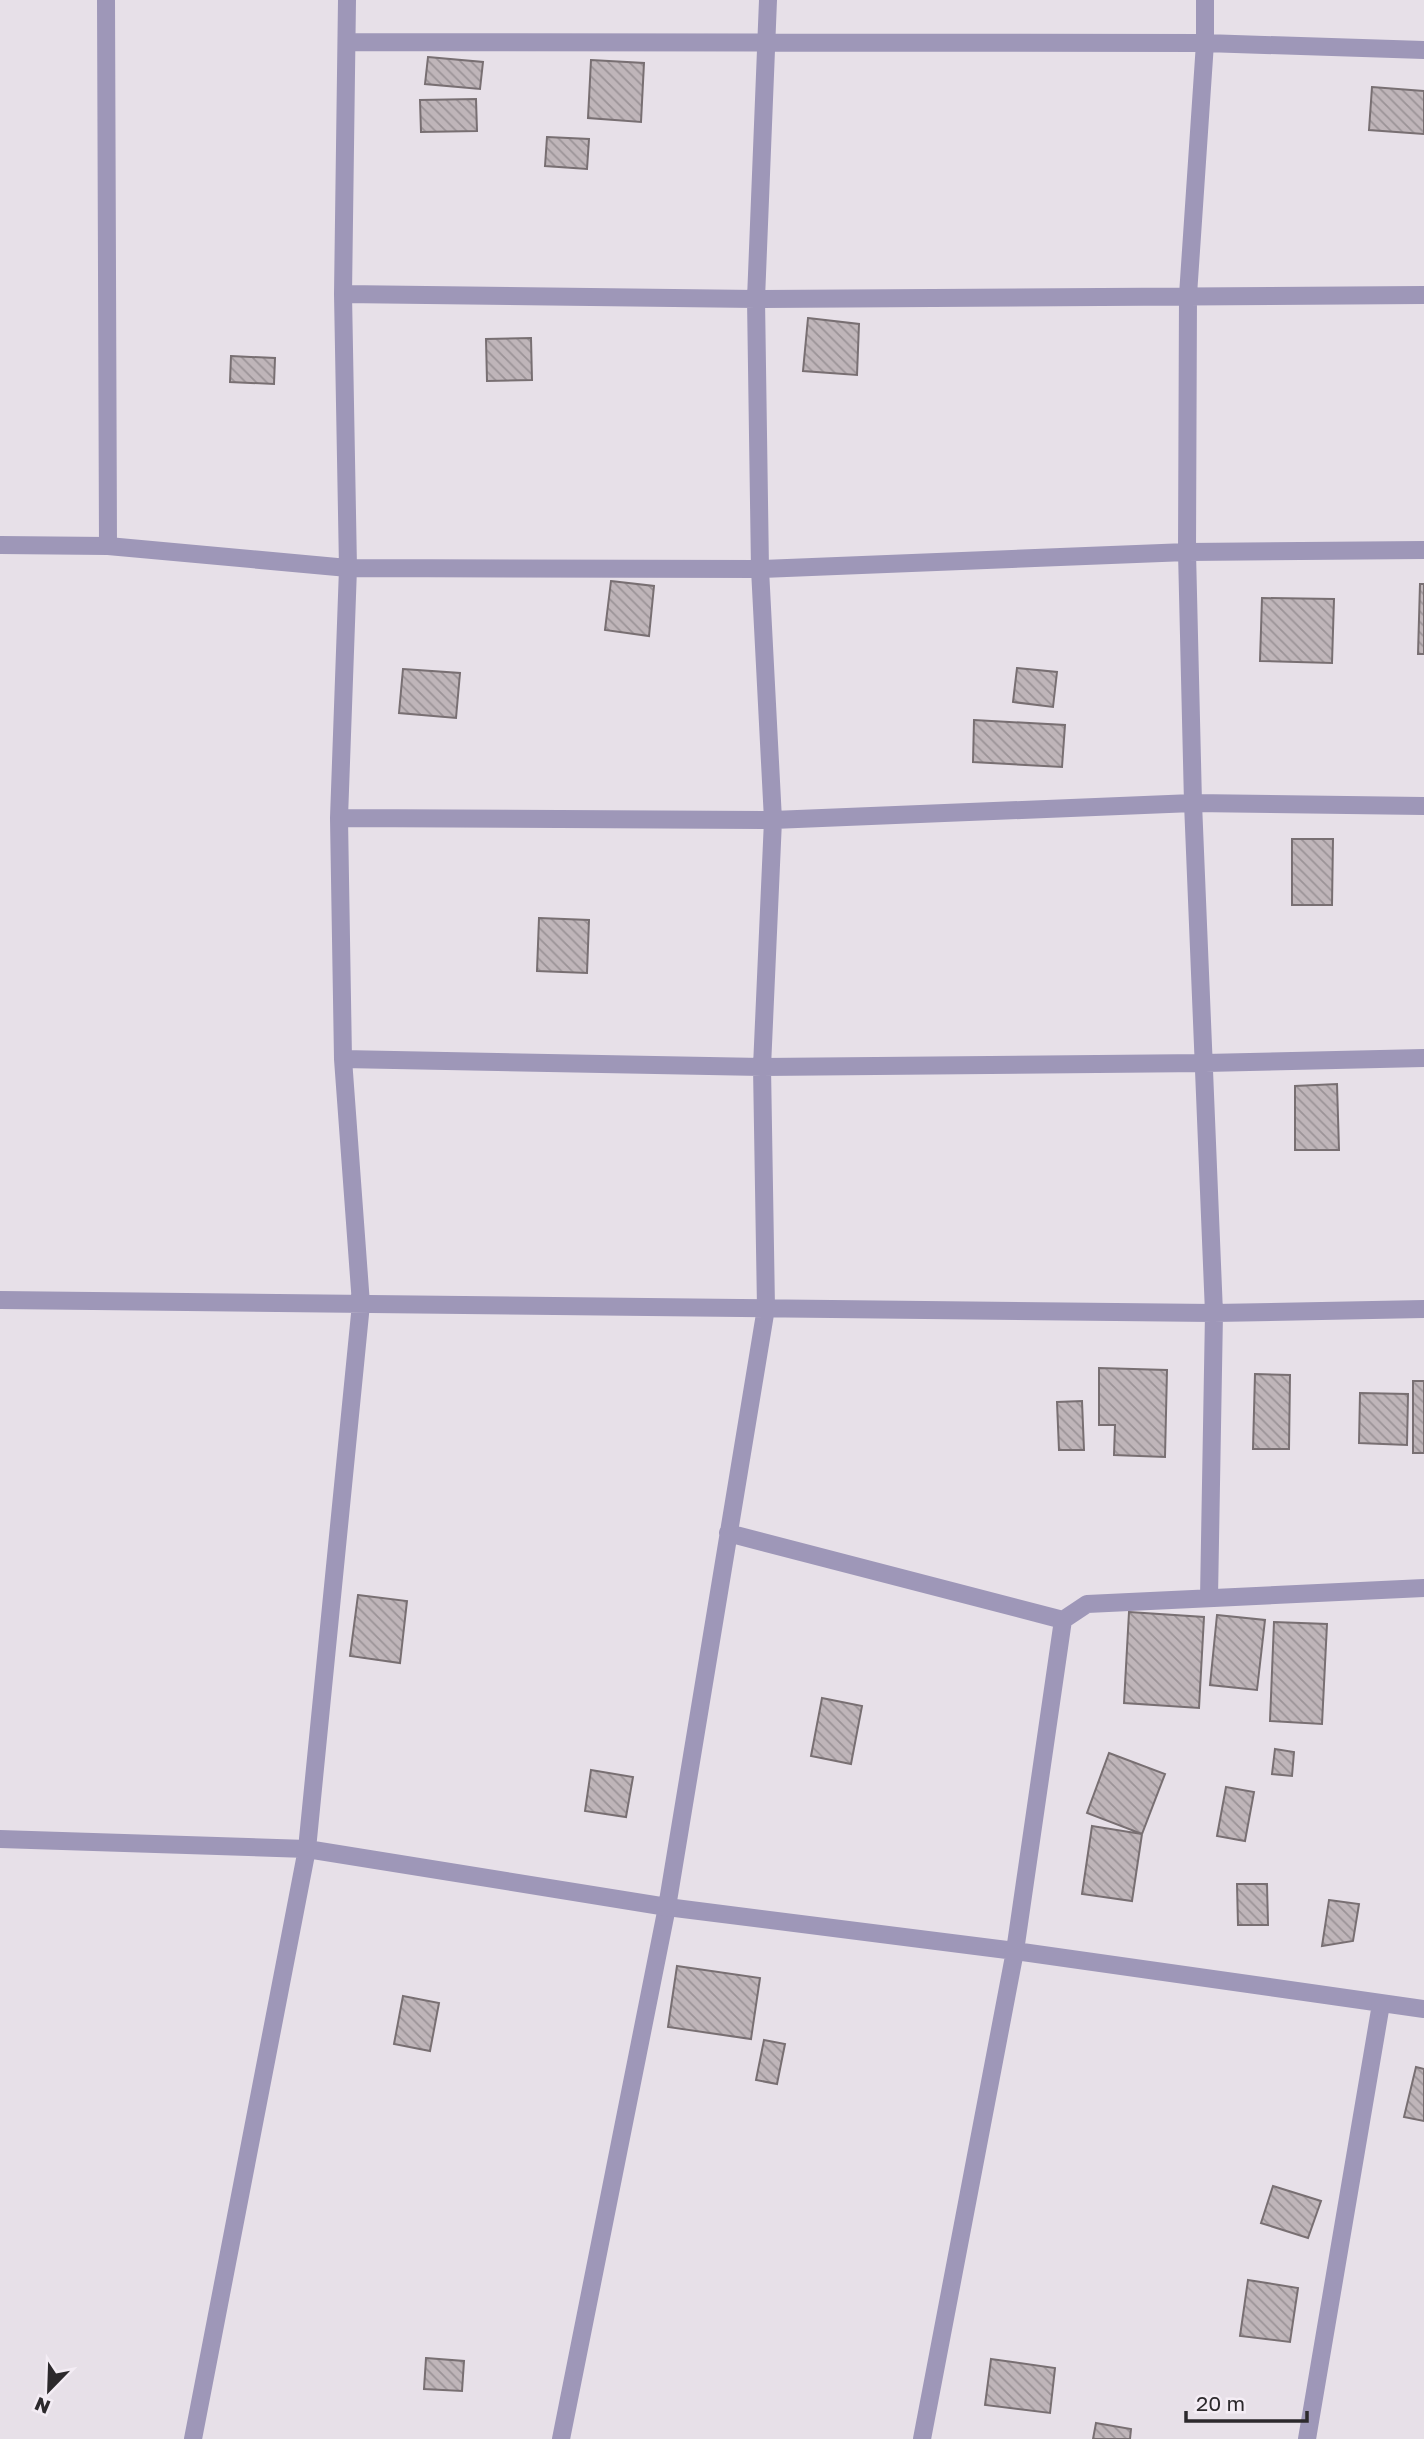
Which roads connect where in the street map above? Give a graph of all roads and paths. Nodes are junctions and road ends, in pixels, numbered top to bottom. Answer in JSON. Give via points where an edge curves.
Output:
{"nodes":[{"id":1,"x":106,"y":0,"type":"edge"},
{"id":2,"x":347,"y":0,"type":"edge"},
{"id":3,"x":768,"y":0,"type":"edge"},
{"id":4,"x":1205,"y":0,"type":"edge"},
{"id":5,"x":349,"y":42,"type":"junction"},
{"id":6,"x":1205,"y":43,"type":"junction"},
{"id":7,"x":766,"y":44,"type":"junction"},
{"id":8,"x":1424,"y":50,"type":"edge"},
{"id":9,"x":343,"y":294,"type":"junction"},
{"id":10,"x":1188,"y":295,"type":"junction"},
{"id":11,"x":1424,"y":295,"type":"edge"},
{"id":12,"x":756,"y":299,"type":"junction"},
{"id":13,"x":0,"y":545,"type":"edge"},
{"id":14,"x":108,"y":546,"type":"junction"},
{"id":15,"x":1424,"y":550,"type":"edge"},
{"id":16,"x":1187,"y":552,"type":"junction"},
{"id":17,"x":348,"y":568,"type":"junction"},
{"id":18,"x":760,"y":569,"type":"junction"},
{"id":19,"x":1193,"y":803,"type":"junction"},
{"id":20,"x":1424,"y":806,"type":"edge"},
{"id":21,"x":339,"y":818,"type":"junction"},
{"id":22,"x":774,"y":820,"type":"junction"},
{"id":23,"x":1424,"y":1058,"type":"edge"},
{"id":24,"x":343,"y":1059,"type":"junction"},
{"id":25,"x":1205,"y":1063,"type":"junction"},
{"id":26,"x":762,"y":1067,"type":"junction"},
{"id":27,"x":0,"y":1300,"type":"edge"},
{"id":28,"x":361,"y":1304,"type":"junction"},
{"id":29,"x":766,"y":1308,"type":"junction"},
{"id":30,"x":1424,"y":1309,"type":"edge"},
{"id":31,"x":1214,"y":1313,"type":"junction"},
{"id":32,"x":728,"y":1533,"type":"junction"},
{"id":33,"x":1424,"y":1588,"type":"edge"},
{"id":34,"x":1209,"y":1598,"type":"junction"},
{"id":35,"x":1063,"y":1620,"type":"junction"},
{"id":36,"x":0,"y":1839,"type":"edge"},
{"id":37,"x":307,"y":1849,"type":"junction"},
{"id":38,"x":667,"y":1907,"type":"junction"},
{"id":39,"x":1015,"y":1951,"type":"junction"},
{"id":40,"x":1381,"y":2004,"type":"junction"},
{"id":41,"x":1424,"y":2009,"type":"edge"},
{"id":42,"x":193,"y":2439,"type":"edge"},
{"id":43,"x":561,"y":2439,"type":"edge"},
{"id":44,"x":922,"y":2439,"type":"edge"},
{"id":45,"x":1307,"y":2439,"type":"edge"}],
"edges":[{"from":1,"to":14,"type":"street"},
{"from":2,"to":5,"type":"street"},
{"from":3,"to":7,"type":"street"},
{"from":4,"to":6,"type":"street"},
{"from":5,"to":7,"type":"street"},
{"from":5,"to":9,"type":"street"},
{"from":6,"to":7,"type":"street"},
{"from":6,"to":8,"type":"street"},
{"from":6,"to":10,"type":"street"},
{"from":7,"to":12,"type":"street"},
{"from":9,"to":12,"type":"street"},
{"from":9,"to":17,"type":"street"},
{"from":10,"to":11,"type":"street"},
{"from":10,"to":12,"type":"street"},
{"from":10,"to":16,"type":"street"},
{"from":12,"to":18,"type":"street"},
{"from":13,"to":14,"type":"street"},
{"from":14,"to":17,"type":"street"},
{"from":15,"to":16,"type":"street"},
{"from":16,"to":18,"type":"street"},
{"from":16,"to":19,"type":"street"},
{"from":17,"to":18,"type":"street"},
{"from":17,"to":21,"type":"street"},
{"from":18,"to":22,"type":"street"},
{"from":19,"to":20,"type":"street"},
{"from":19,"to":22,"type":"street"},
{"from":19,"to":25,"type":"street"},
{"from":21,"to":22,"type":"street"},
{"from":21,"to":24,"type":"street"},
{"from":22,"to":26,"type":"street"},
{"from":23,"to":25,"type":"street"},
{"from":24,"to":26,"type":"street"},
{"from":24,"to":28,"type":"street"},
{"from":25,"to":26,"type":"street"},
{"from":25,"to":31,"type":"street"},
{"from":26,"to":29,"type":"street"},
{"from":27,"to":28,"type":"street"},
{"from":28,"to":29,"type":"street"},
{"from":28,"to":37,"type":"street"},
{"from":29,"to":31,"type":"street"},
{"from":29,"to":32,"type":"street"},
{"from":30,"to":31,"type":"street"},
{"from":31,"to":34,"type":"street"},
{"from":32,"to":35,"type":"street"},
{"from":32,"to":38,"type":"street"},
{"from":33,"to":34,"type":"street"},
{"from":34,"to":35,"type":"street","via":[[1087,1604]]},
{"from":35,"to":39,"type":"street"},
{"from":36,"to":37,"type":"street"},
{"from":37,"to":38,"type":"street"},
{"from":37,"to":42,"type":"street"},
{"from":38,"to":39,"type":"street"},
{"from":38,"to":43,"type":"street"},
{"from":39,"to":40,"type":"street"},
{"from":39,"to":44,"type":"street"},
{"from":40,"to":41,"type":"street"},
{"from":40,"to":45,"type":"street"}]}
